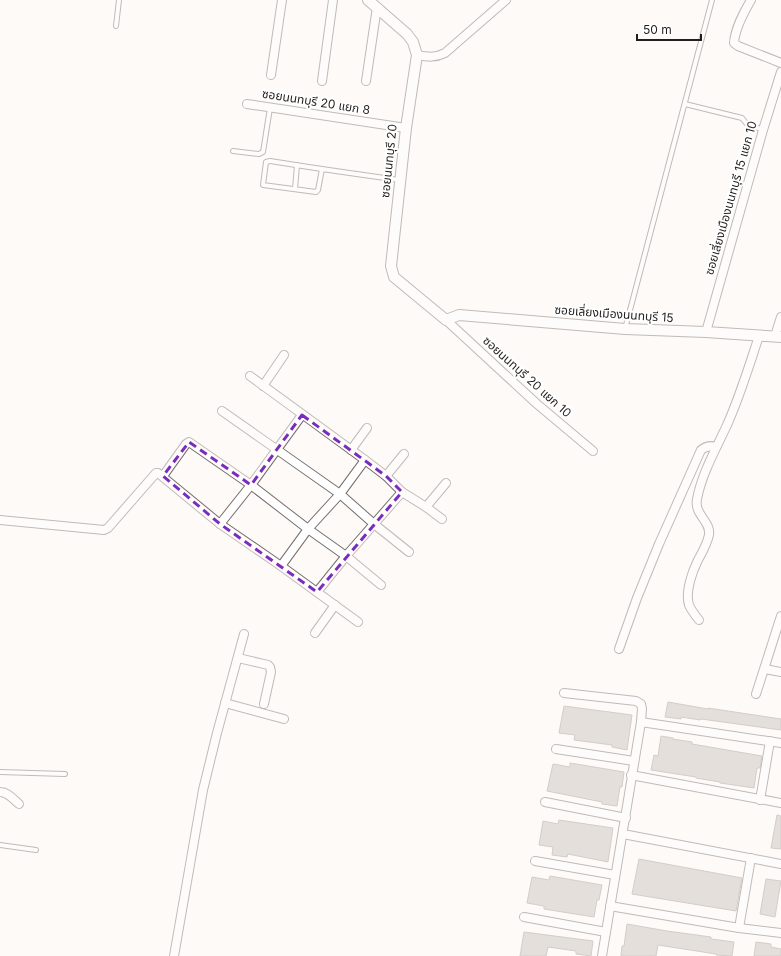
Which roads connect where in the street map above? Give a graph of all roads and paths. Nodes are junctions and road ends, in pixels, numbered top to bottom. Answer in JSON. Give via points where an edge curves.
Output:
{"nodes":[{"id":1,"x":119,"y":0,"type":"edge"},
{"id":2,"x":282,"y":0,"type":"edge"},
{"id":3,"x":333,"y":0,"type":"edge"},
{"id":4,"x":368,"y":0,"type":"edge"},
{"id":5,"x":506,"y":0,"type":"edge"},
{"id":6,"x":712,"y":0,"type":"edge"},
{"id":7,"x":751,"y":0,"type":"edge"},
{"id":8,"x":377,"y":7,"type":"junction"},
{"id":9,"x":116,"y":26,"type":"dead end"},
{"id":10,"x":417,"y":55,"type":"junction"},
{"id":11,"x":781,"y":63,"type":"edge"},
{"id":12,"x":781,"y":72,"type":"edge"},
{"id":13,"x":271,"y":75,"type":"dead end"},
{"id":14,"x":322,"y":81,"type":"dead end"},
{"id":15,"x":366,"y":81,"type":"dead end"},
{"id":16,"x":247,"y":104,"type":"dead end"},
{"id":17,"x":685,"y":104,"type":"junction"},
{"id":18,"x":270,"y":107,"type":"junction"},
{"id":19,"x":406,"y":128,"type":"junction"},
{"id":20,"x":763,"y":130,"type":"junction"},
{"id":21,"x":233,"y":151,"type":"dead end"},
{"id":22,"x":297,"y":165,"type":"junction"},
{"id":23,"x":322,"y":169,"type":"junction"},
{"id":24,"x":400,"y":181,"type":"junction"},
{"id":25,"x":295,"y":189,"type":"junction"},
{"id":26,"x":781,"y":317,"type":"edge"},
{"id":27,"x":446,"y":320,"type":"junction"},
{"id":28,"x":625,"y":329,"type":"junction"},
{"id":29,"x":706,"y":332,"type":"junction"},
{"id":30,"x":759,"y":336,"type":"junction"},
{"id":31,"x":778,"y":336,"type":"edge"},
{"id":32,"x":284,"y":355,"type":"dead end"},
{"id":33,"x":250,"y":376,"type":"dead end"},
{"id":34,"x":263,"y":386,"type":"junction"},
{"id":35,"x":222,"y":411,"type":"dead end"},
{"id":36,"x":302,"y":415,"type":"junction"},
{"id":37,"x":367,"y":428,"type":"dead end"},
{"id":38,"x":716,"y":447,"type":"junction"},
{"id":39,"x":277,"y":449,"type":"junction"},
{"id":40,"x":351,"y":450,"type":"junction"},
{"id":41,"x":594,"y":451,"type":"dead end"},
{"id":42,"x":404,"y":454,"type":"dead end"},
{"id":43,"x":365,"y":460,"type":"junction"},
{"id":44,"x":162,"y":476,"type":"junction"},
{"id":45,"x":386,"y":476,"type":"junction"},
{"id":46,"x":446,"y":483,"type":"dead end"},
{"id":47,"x":251,"y":485,"type":"junction"},
{"id":48,"x":402,"y":492,"type":"junction"},
{"id":49,"x":340,"y":494,"type":"junction"},
{"id":50,"x":426,"y":507,"type":"junction"},
{"id":51,"x":442,"y":519,"type":"dead end"},
{"id":52,"x":0,"y":520,"type":"edge"},
{"id":53,"x":220,"y":524,"type":"junction"},
{"id":54,"x":374,"y":524,"type":"junction"},
{"id":55,"x":308,"y":529,"type":"junction"},
{"id":56,"x":409,"y":552,"type":"dead end"},
{"id":57,"x":346,"y":556,"type":"junction"},
{"id":58,"x":281,"y":566,"type":"junction"},
{"id":59,"x":381,"y":585,"type":"dead end"},
{"id":60,"x":318,"y":592,"type":"junction"},
{"id":61,"x":335,"y":605,"type":"junction"},
{"id":62,"x":781,"y":616,"type":"edge"},
{"id":63,"x":699,"y":620,"type":"dead end"},
{"id":64,"x":358,"y":622,"type":"dead end"},
{"id":65,"x":315,"y":633,"type":"dead end"},
{"id":66,"x":244,"y":634,"type":"dead end"},
{"id":67,"x":619,"y":649,"type":"dead end"},
{"id":68,"x":238,"y":658,"type":"junction"},
{"id":69,"x":765,"y":669,"type":"junction"},
{"id":70,"x":781,"y":672,"type":"edge"},
{"id":71,"x":564,"y":693,"type":"dead end"},
{"id":72,"x":756,"y":694,"type":"dead end"},
{"id":73,"x":225,"y":703,"type":"junction"},
{"id":74,"x":264,"y":704,"type":"dead end"},
{"id":75,"x":284,"y":719,"type":"dead end"},
{"id":76,"x":641,"y":722,"type":"junction"},
{"id":77,"x":770,"y":741,"type":"junction"},
{"id":78,"x":781,"y":743,"type":"edge"},
{"id":79,"x":556,"y":749,"type":"dead end"},
{"id":80,"x":634,"y":761,"type":"junction"},
{"id":81,"x":0,"y":772,"type":"edge"},
{"id":82,"x":65,"y":774,"type":"dead end"},
{"id":83,"x":631,"y":775,"type":"junction"},
{"id":84,"x":0,"y":792,"type":"edge"},
{"id":85,"x":760,"y":800,"type":"junction"},
{"id":86,"x":544,"y":802,"type":"dead end"},
{"id":87,"x":781,"y":803,"type":"edge"},
{"id":88,"x":19,"y":804,"type":"dead end"},
{"id":89,"x":626,"y":818,"type":"junction"},
{"id":90,"x":623,"y":834,"type":"junction"},
{"id":91,"x":0,"y":845,"type":"edge"},
{"id":92,"x":36,"y":850,"type":"dead end"},
{"id":93,"x":751,"y":858,"type":"junction"},
{"id":94,"x":535,"y":861,"type":"dead end"},
{"id":95,"x":781,"y":864,"type":"edge"},
{"id":96,"x":615,"y":876,"type":"junction"},
{"id":97,"x":610,"y":906,"type":"junction"},
{"id":98,"x":524,"y":917,"type":"dead end"},
{"id":99,"x":739,"y":928,"type":"junction"},
{"id":100,"x":606,"y":932,"type":"junction"},
{"id":101,"x":781,"y":933,"type":"edge"},
{"id":102,"x":174,"y":956,"type":"edge"},
{"id":103,"x":602,"y":956,"type":"edge"}],
"edges":[{"from":1,"to":9,"type":"lane"},
{"from":2,"to":13,"type":"street"},
{"from":3,"to":14,"type":"street"},
{"from":4,"to":8,"type":"street"},
{"from":5,"to":10,"type":"street","via":[[445,53],[430,58]]},
{"from":6,"to":17,"type":"lane"},
{"from":7,"to":11,"type":"street","via":[[734,37],[734,43]]},
{"from":8,"to":10,"type":"street","via":[[413,42]]},
{"from":8,"to":15,"type":"street"},
{"from":10,"to":19,"type":"street","name":"ซอยนนทบุรี 20"},
{"from":12,"to":20,"type":"street","name":"ซอยเลี่ยงเมืองนนทบุรี 15 แยก 10"},
{"from":16,"to":18,"type":"street","name":"ซอยนนทบุรี 20 แยก 8"},
{"from":17,"to":20,"type":"lane","via":[[742,118],[746,123]]},
{"from":17,"to":28,"type":"lane"},
{"from":18,"to":19,"type":"street","name":"ซอยนนทบุรี 20 แยก 8"},
{"from":18,"to":21,"type":"lane","via":[[263,152],[259,154]]},
{"from":19,"to":24,"type":"street","name":"ซอยนนทบุรี 20"},
{"from":20,"to":29,"type":"street","name":"ซอยเลี่ยงเมืองนนทบุรี 15 แยก 10"},
{"from":22,"to":23,"type":"lane"},
{"from":22,"to":25,"type":"lane"},
{"from":22,"to":25,"type":"lane","via":[[266,162],[263,183],[265,186]]},
{"from":23,"to":24,"type":"lane"},
{"from":23,"to":25,"type":"lane","via":[[318,190],[312,192]]},
{"from":24,"to":27,"type":"street","name":"ซอยนนทบุรี 20","via":[[392,271],[394,277]]},
{"from":26,"to":31,"type":"street"},
{"from":27,"to":28,"type":"street","name":"ซอยเลี่ยงเมืองนนทบุรี 15","via":[[459,315]]},
{"from":27,"to":41,"type":"street","name":"ซอยนนทบุรี 20 แยก 10","via":[[537,404]]},
{"from":28,"to":29,"type":"street","name":"ซอยเลี่ยงเมืองนนทบุรี 15"},
{"from":29,"to":30,"type":"street","name":"ซอยเลี่ยงเมืองนนทบุรี 15"},
{"from":30,"to":31,"type":"street","name":"ซอยเลี่ยงเมืองนนทบุรี 15"},
{"from":30,"to":38,"type":"street","via":[[727,425]]},
{"from":32,"to":34,"type":"street"},
{"from":33,"to":34,"type":"street"},
{"from":34,"to":36,"type":"street"},
{"from":35,"to":39,"type":"street"},
{"from":36,"to":39,"type":"street"},
{"from":36,"to":40,"type":"street"},
{"from":37,"to":40,"type":"street"},
{"from":38,"to":63,"type":"street","via":[[697,500],[698,511],[707,525],[709,534],[695,566],[688,595],[692,611]]},
{"from":38,"to":67,"type":"street","via":[[709,446],[701,450],[658,544]]},
{"from":39,"to":47,"type":"street"},
{"from":39,"to":49,"type":"street"},
{"from":40,"to":43,"type":"street"},
{"from":42,"to":45,"type":"street"},
{"from":43,"to":45,"type":"street"},
{"from":43,"to":49,"type":"street"},
{"from":44,"to":47,"type":"street","via":[[189,442]]},
{"from":44,"to":52,"type":"street","via":[[156,473],[104,530]]},
{"from":44,"to":53,"type":"street"},
{"from":45,"to":48,"type":"street"},
{"from":46,"to":50,"type":"street"},
{"from":47,"to":53,"type":"street"},
{"from":47,"to":55,"type":"street"},
{"from":48,"to":50,"type":"street"},
{"from":48,"to":54,"type":"street"},
{"from":49,"to":54,"type":"street"},
{"from":49,"to":55,"type":"street"},
{"from":50,"to":51,"type":"street"},
{"from":53,"to":58,"type":"street"},
{"from":54,"to":56,"type":"street"},
{"from":54,"to":57,"type":"street"},
{"from":55,"to":57,"type":"street"},
{"from":55,"to":58,"type":"street"},
{"from":57,"to":59,"type":"street"},
{"from":57,"to":60,"type":"street"},
{"from":58,"to":60,"type":"street"},
{"from":60,"to":61,"type":"street"},
{"from":61,"to":64,"type":"street"},
{"from":61,"to":65,"type":"street"},
{"from":62,"to":69,"type":"street"},
{"from":66,"to":68,"type":"street"},
{"from":68,"to":73,"type":"street"},
{"from":68,"to":74,"type":"street","via":[[270,667]]},
{"from":69,"to":70,"type":"street"},
{"from":69,"to":72,"type":"street"},
{"from":71,"to":76,"type":"street","via":[[639,702],[642,707]]},
{"from":73,"to":75,"type":"street"},
{"from":73,"to":102,"type":"street","via":[[203,790]]},
{"from":76,"to":77,"type":"street"},
{"from":76,"to":80,"type":"street"},
{"from":77,"to":78,"type":"street"},
{"from":77,"to":85,"type":"street"},
{"from":79,"to":80,"type":"street"},
{"from":80,"to":83,"type":"street"},
{"from":81,"to":82,"type":"lane"},
{"from":83,"to":85,"type":"street"},
{"from":83,"to":89,"type":"street"},
{"from":84,"to":88,"type":"street","via":[[9,795]]},
{"from":85,"to":87,"type":"street"},
{"from":86,"to":89,"type":"street"},
{"from":89,"to":90,"type":"street"},
{"from":90,"to":93,"type":"street"},
{"from":90,"to":96,"type":"street"},
{"from":91,"to":92,"type":"lane"},
{"from":93,"to":95,"type":"street"},
{"from":93,"to":99,"type":"street"},
{"from":94,"to":96,"type":"street"},
{"from":96,"to":97,"type":"street"},
{"from":97,"to":99,"type":"street"},
{"from":97,"to":100,"type":"street"},
{"from":98,"to":100,"type":"street"},
{"from":99,"to":101,"type":"street"},
{"from":100,"to":103,"type":"street"}]}
